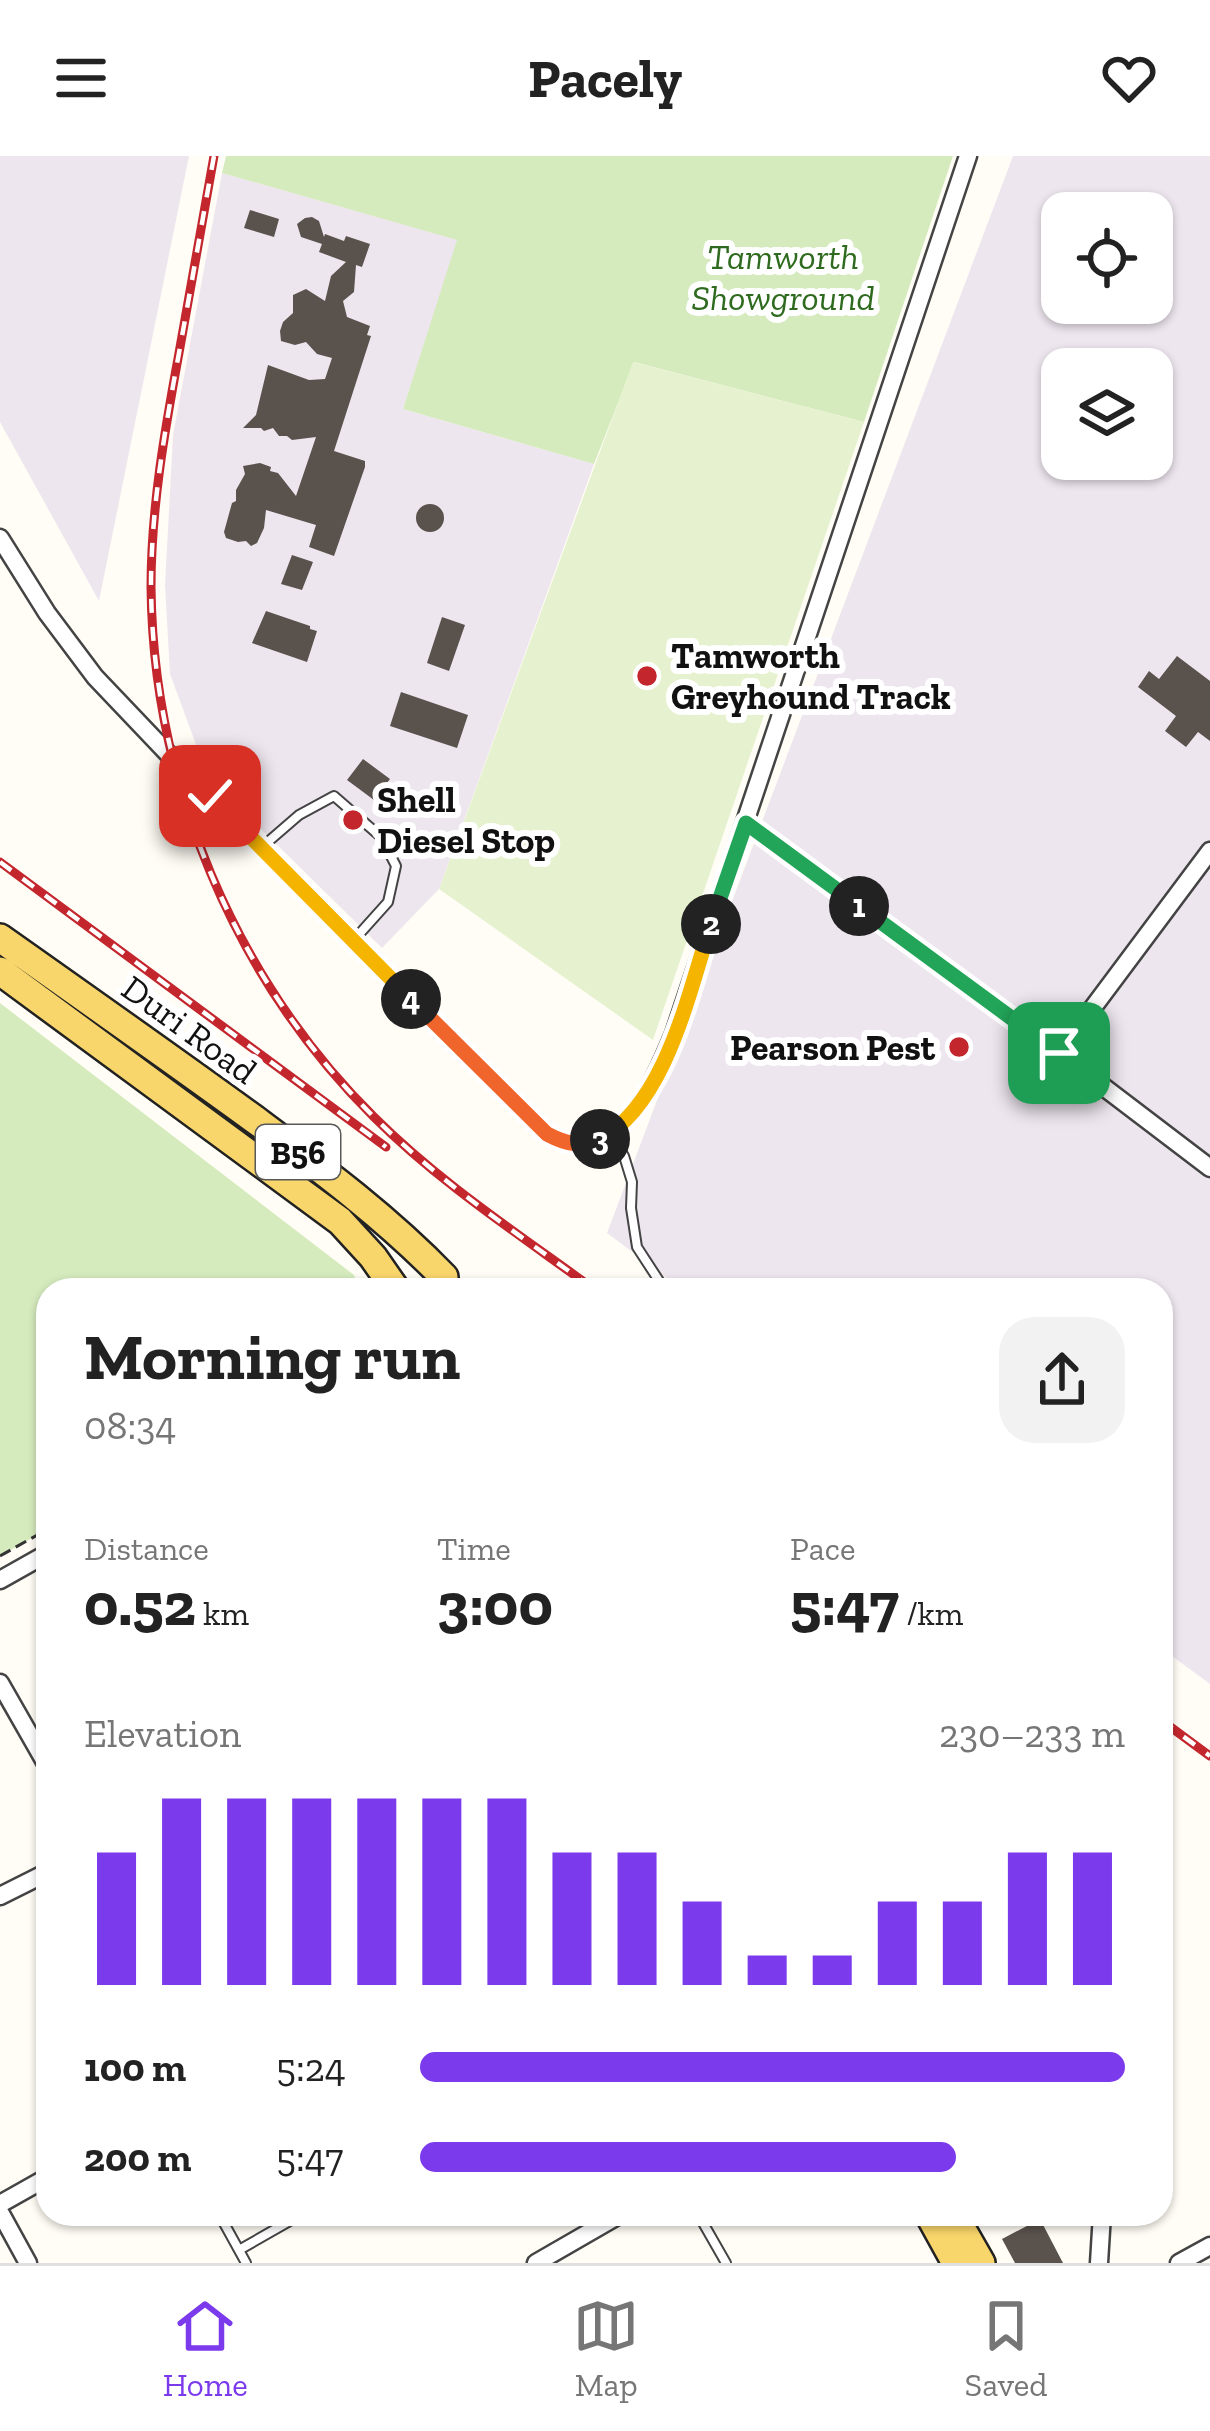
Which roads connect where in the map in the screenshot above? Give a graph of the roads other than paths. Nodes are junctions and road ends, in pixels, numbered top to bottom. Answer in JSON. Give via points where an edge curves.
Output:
{"nodes":[{"id":1,"x":968,"y":156,"type":"edge"},
{"id":2,"x":0,"y":538,"type":"edge"},
{"id":3,"x":746,"y":823,"type":"junction"},
{"id":4,"x":261,"y":848,"type":"junction"},
{"id":5,"x":1210,"y":851,"type":"edge"},
{"id":6,"x":0,"y":938,"type":"edge"},
{"id":7,"x":353,"y":941,"type":"junction"},
{"id":8,"x":0,"y":970,"type":"edge"},
{"id":9,"x":1059,"y":1053,"type":"junction"},
{"id":10,"x":611,"y":1133,"type":"junction"},
{"id":11,"x":1210,"y":1168,"type":"edge"},
{"id":12,"x":388,"y":1278,"type":"edge"},
{"id":13,"x":449,"y":1278,"type":"edge"},
{"id":14,"x":657,"y":1278,"type":"edge"},
{"id":15,"x":36,"y":1560,"type":"edge"},
{"id":16,"x":0,"y":1580,"type":"edge"},
{"id":17,"x":0,"y":1683,"type":"edge"},
{"id":18,"x":36,"y":1746,"type":"edge"},
{"id":19,"x":36,"y":1877,"type":"edge"},
{"id":20,"x":0,"y":1896,"type":"edge"},
{"id":21,"x":36,"y":2185,"type":"edge"},
{"id":22,"x":0,"y":2208,"type":"edge"},
{"id":23,"x":225,"y":2226,"type":"edge"},
{"id":24,"x":281,"y":2226,"type":"edge"},
{"id":25,"x":600,"y":2226,"type":"edge"},
{"id":26,"x":705,"y":2226,"type":"edge"},
{"id":27,"x":936,"y":2226,"type":"edge"},
{"id":28,"x":960,"y":2226,"type":"edge"},
{"id":29,"x":1101,"y":2226,"type":"edge"},
{"id":30,"x":1210,"y":2246,"type":"edge"},
{"id":31,"x":238,"y":2250,"type":"junction"},
{"id":32,"x":28,"y":2263,"type":"edge"},
{"id":33,"x":246,"y":2263,"type":"edge"},
{"id":34,"x":536,"y":2263,"type":"edge"},
{"id":35,"x":726,"y":2263,"type":"edge"},
{"id":36,"x":956,"y":2263,"type":"edge"},
{"id":37,"x":981,"y":2263,"type":"edge"},
{"id":38,"x":1099,"y":2263,"type":"edge"},
{"id":39,"x":1179,"y":2263,"type":"edge"}],
"edges":[{"from":1,"to":3,"type":"street"},
{"from":2,"to":4,"type":"street","via":[[95,677]]},
{"from":3,"to":9,"type":"street"},
{"from":3,"to":10,"type":"street","via":[[664,1060]]},
{"from":4,"to":7,"type":"street"},
{"from":4,"to":7,"type":"lane","via":[[334,796],[381,837],[396,866],[388,902]]},
{"from":5,"to":9,"type":"street"},
{"from":6,"to":13,"type":"main road","name":"Duri Road","number":"B56","via":[[347,1188]]},
{"from":7,"to":10,"type":"street","via":[[533,1122],[563,1143]]},
{"from":8,"to":12,"type":"main road","name":"Duri Road","number":"B56","via":[[340,1221]]},
{"from":9,"to":11,"type":"street"},
{"from":10,"to":14,"type":"lane","via":[[632,1182],[637,1246]]},
{"from":15,"to":16,"type":"street"},
{"from":17,"to":18,"type":"street"},
{"from":19,"to":20,"type":"street"},
{"from":21,"to":22,"type":"street"},
{"from":22,"to":32,"type":"street"},
{"from":23,"to":31,"type":"lane"},
{"from":24,"to":31,"type":"lane"},
{"from":25,"to":34,"type":"street"},
{"from":26,"to":35,"type":"lane"},
{"from":27,"to":36,"type":"main road"},
{"from":28,"to":37,"type":"main road"},
{"from":29,"to":38,"type":"street"},
{"from":30,"to":39,"type":"street"},
{"from":31,"to":33,"type":"lane"}]}
